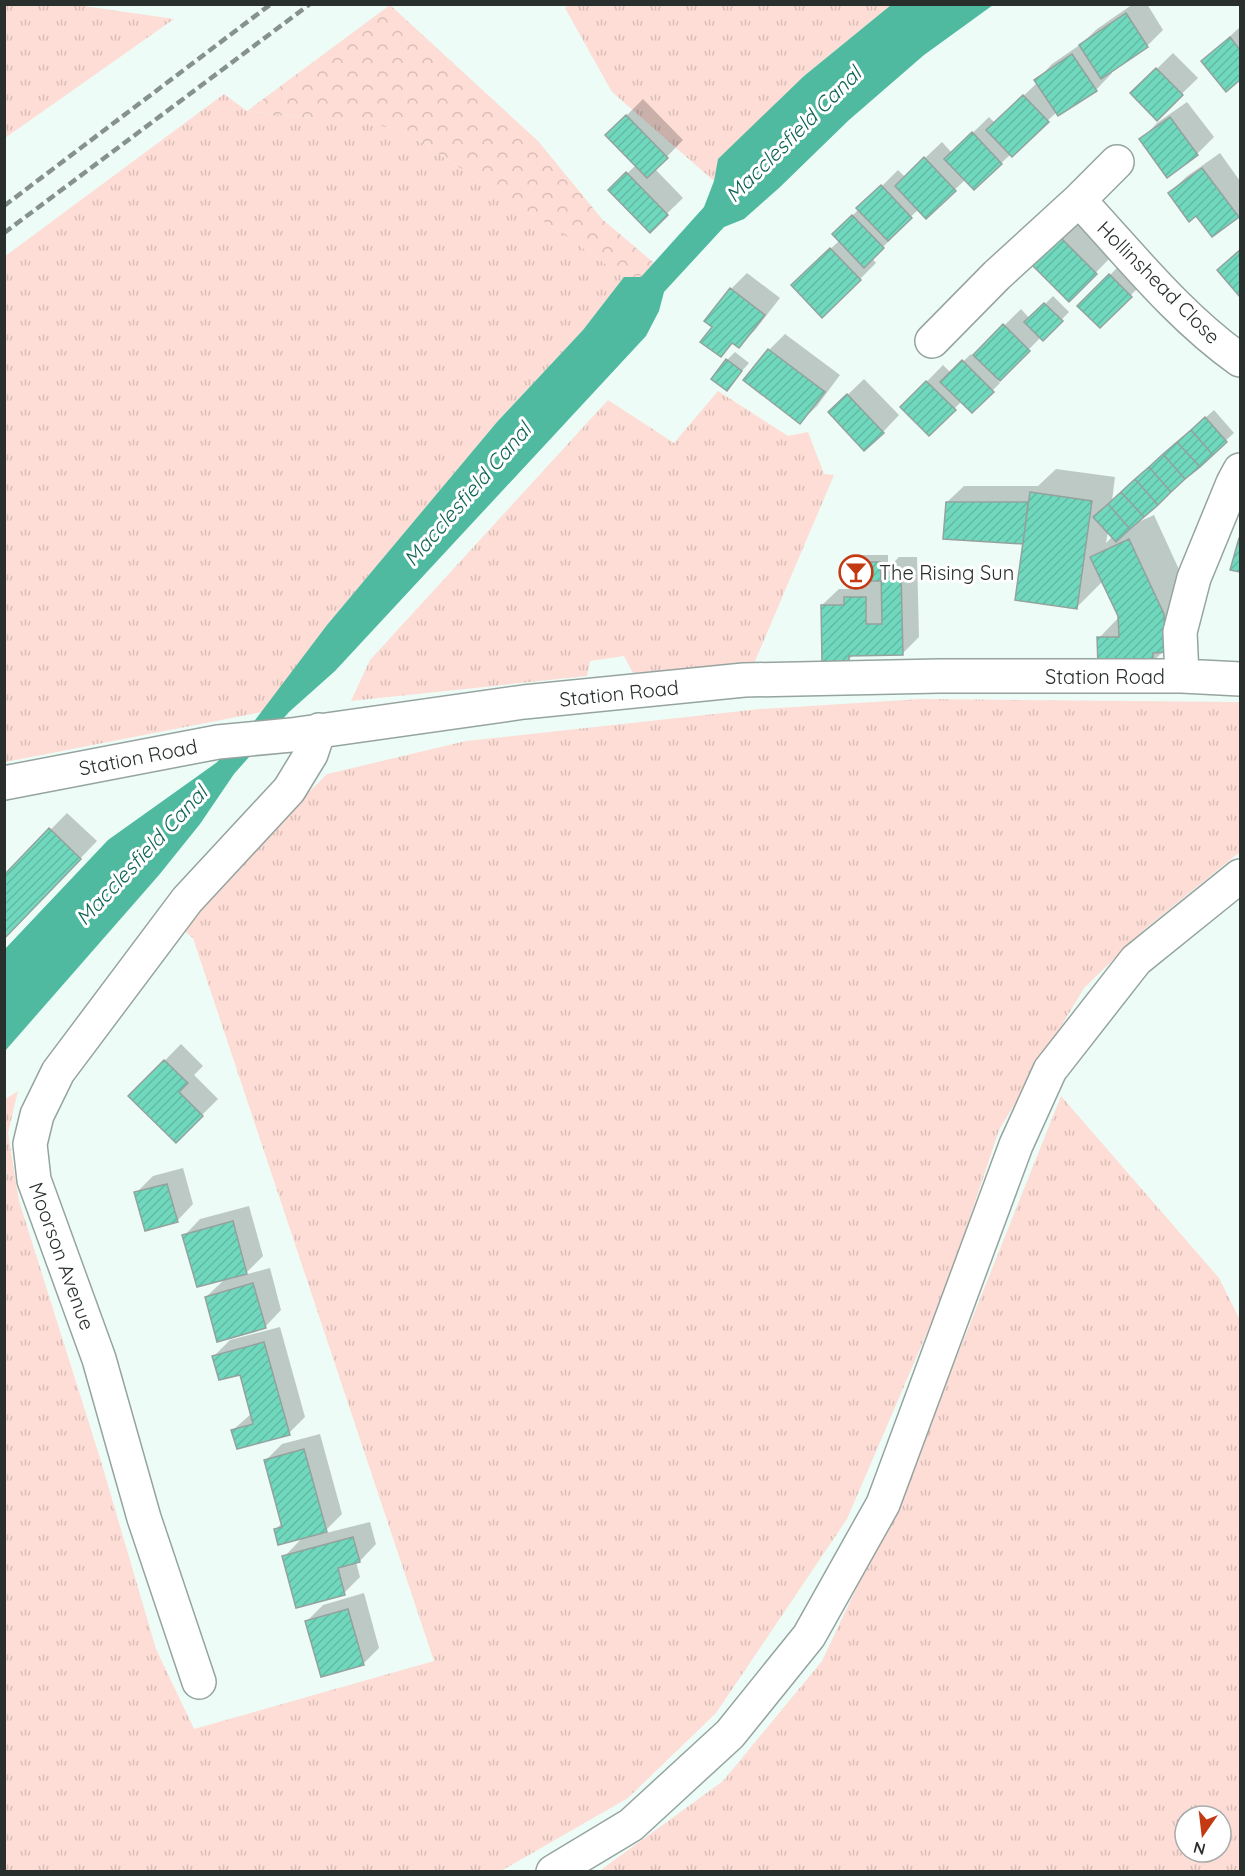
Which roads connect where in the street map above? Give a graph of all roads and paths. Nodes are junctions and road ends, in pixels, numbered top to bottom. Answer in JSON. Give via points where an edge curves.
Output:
{"nodes":[{"id":1,"x":1117,"y":162,"type":"dead end"},
{"id":2,"x":1079,"y":200,"type":"junction"},
{"id":3,"x":932,"y":341,"type":"dead end"},
{"id":4,"x":1240,"y":360,"type":"edge"},
{"id":5,"x":1240,"y":470,"type":"edge"},
{"id":6,"x":1182,"y":676,"type":"junction"},
{"id":7,"x":1240,"y":679,"type":"edge"},
{"id":8,"x":319,"y":731,"type":"junction"},
{"id":9,"x":4,"y":783,"type":"edge"},
{"id":10,"x":1240,"y":876,"type":"edge"},
{"id":11,"x":200,"y":1682,"type":"dead end"},
{"id":12,"x":553,"y":1872,"type":"edge"}],
"edges":[{"from":1,"to":2,"type":"street"},
{"from":2,"to":3,"type":"street","via":[[997,274]]},
{"from":2,"to":4,"type":"street","name":"Hollinshead Close","via":[[1159,287]]},
{"from":5,"to":6,"type":"street","via":[[1194,578],[1180,632]]},
{"from":6,"to":7,"type":"street","name":"Station Road"},
{"from":6,"to":8,"type":"street","name":"Station Road","via":[[744,680],[524,702]]},
{"from":8,"to":9,"type":"street","name":"Station Road","via":[[218,742]]},
{"from":8,"to":11,"type":"street","name":"Moorson Avenue","via":[[311,754],[289,790],[187,900],[57,1072],[37,1115],[30,1144],[33,1180],[99,1359],[144,1518]]},
{"from":10,"to":12,"type":"street","via":[[1136,960],[1050,1070],[1016,1145],[883,1504],[809,1636],[730,1734],[632,1825]]}]}
